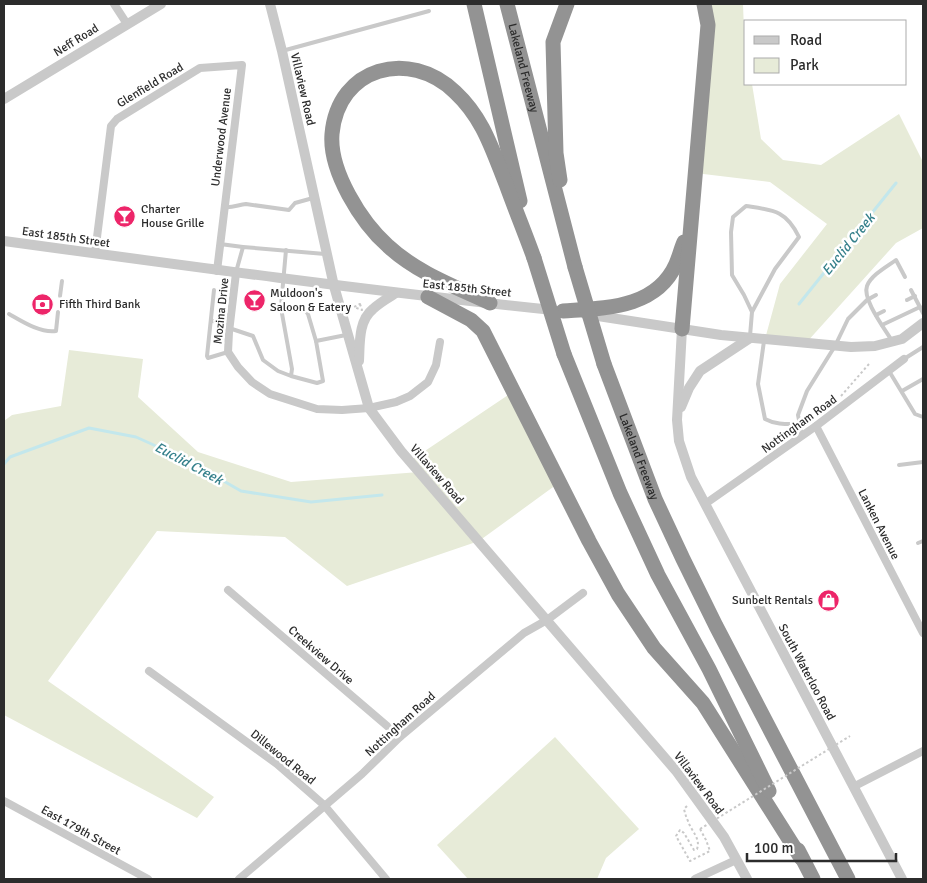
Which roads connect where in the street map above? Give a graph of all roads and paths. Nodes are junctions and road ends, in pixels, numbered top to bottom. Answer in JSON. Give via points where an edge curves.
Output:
{"nodes":[{"id":1,"x":114,"y":4,"type":"edge"},
{"id":2,"x":161,"y":4,"type":"edge"},
{"id":3,"x":270,"y":4,"type":"edge"},
{"id":4,"x":474,"y":4,"type":"edge"},
{"id":5,"x":507,"y":4,"type":"edge"},
{"id":6,"x":567,"y":4,"type":"edge"},
{"id":7,"x":704,"y":4,"type":"edge"},
{"id":8,"x":429,"y":11,"type":"dead end"},
{"id":9,"x":127,"y":24,"type":"junction"},
{"id":10,"x":282,"y":51,"type":"junction"},
{"id":11,"x":242,"y":65,"type":"joint"},
{"id":12,"x":4,"y":99,"type":"edge"},
{"id":13,"x":315,"y":197,"type":"junction"},
{"id":14,"x":224,"y":207,"type":"junction"},
{"id":15,"x":691,"y":221,"type":"junction"},
{"id":16,"x":4,"y":241,"type":"edge"},
{"id":17,"x":220,"y":244,"type":"junction"},
{"id":18,"x":243,"y":247,"type":"junction"},
{"id":19,"x":286,"y":250,"type":"junction"},
{"id":20,"x":95,"y":253,"type":"junction"},
{"id":21,"x":328,"y":254,"type":"junction"},
{"id":22,"x":534,"y":258,"type":"junction"},
{"id":23,"x":575,"y":267,"type":"junction"},
{"id":24,"x":217,"y":270,"type":"junction"},
{"id":25,"x":236,"y":273,"type":"junction"},
{"id":26,"x":905,"y":277,"type":"dead end"},
{"id":27,"x":284,"y":279,"type":"junction"},
{"id":28,"x":62,"y":281,"type":"dead end"},
{"id":29,"x":334,"y":286,"type":"junction"},
{"id":30,"x":214,"y":290,"type":"dead end"},
{"id":31,"x":912,"y":290,"type":"dead end"},
{"id":32,"x":396,"y":293,"type":"junction"},
{"id":33,"x":60,"y":296,"type":"dead end"},
{"id":34,"x":876,"y":296,"type":"dead end"},
{"id":35,"x":915,"y":296,"type":"junction"},
{"id":36,"x":428,"y":297,"type":"junction"},
{"id":37,"x":867,"y":300,"type":"junction"},
{"id":38,"x":907,"y":300,"type":"dead end"},
{"id":39,"x":490,"y":303,"type":"junction"},
{"id":40,"x":282,"y":306,"type":"junction"},
{"id":41,"x":920,"y":307,"type":"junction"},
{"id":42,"x":563,"y":311,"type":"junction"},
{"id":43,"x":884,"y":311,"type":"dead end"},
{"id":44,"x":58,"y":312,"type":"dead end"},
{"id":45,"x":752,"y":312,"type":"junction"},
{"id":46,"x":923,"y":313,"type":"edge"},
{"id":47,"x":9,"y":314,"type":"dead end"},
{"id":48,"x":876,"y":315,"type":"junction"},
{"id":49,"x":211,"y":321,"type":"junction"},
{"id":50,"x":923,"y":323,"type":"edge"},
{"id":51,"x":229,"y":325,"type":"junction"},
{"id":52,"x":882,"y":325,"type":"junction"},
{"id":53,"x":682,"y":329,"type":"junction"},
{"id":54,"x":348,"y":334,"type":"junction"},
{"id":55,"x":750,"y":338,"type":"junction"},
{"id":56,"x":764,"y":339,"type":"junction"},
{"id":57,"x":316,"y":341,"type":"junction"},
{"id":58,"x":892,"y":341,"type":"junction"},
{"id":59,"x":440,"y":342,"type":"dead end"},
{"id":60,"x":835,"y":346,"type":"junction"},
{"id":61,"x":923,"y":347,"type":"edge"},
{"id":62,"x":228,"y":352,"type":"junction"},
{"id":63,"x":904,"y":359,"type":"joint"},
{"id":64,"x":869,"y":364,"type":"dead end"},
{"id":65,"x":359,"y":370,"type":"junction"},
{"id":66,"x":889,"y":371,"type":"junction"},
{"id":67,"x":291,"y":376,"type":"junction"},
{"id":68,"x":923,"y":379,"type":"edge"},
{"id":69,"x":902,"y":391,"type":"junction"},
{"id":70,"x":845,"y":404,"type":"junction"},
{"id":71,"x":369,"y":408,"type":"junction"},
{"id":72,"x":923,"y":417,"type":"edge"},
{"id":73,"x":677,"y":420,"type":"junction"},
{"id":74,"x":800,"y":424,"type":"junction"},
{"id":75,"x":816,"y":426,"type":"junction"},
{"id":76,"x":802,"y":436,"type":"junction"},
{"id":77,"x":923,"y":462,"type":"edge"},
{"id":78,"x":899,"y":465,"type":"dead end"},
{"id":79,"x":705,"y":504,"type":"junction"},
{"id":80,"x":923,"y":541,"type":"edge"},
{"id":81,"x":918,"y":543,"type":"dead end"},
{"id":82,"x":228,"y":590,"type":"dead end"},
{"id":83,"x":583,"y":593,"type":"dead end"},
{"id":84,"x":547,"y":620,"type":"junction"},
{"id":85,"x":923,"y":633,"type":"edge"},
{"id":86,"x":149,"y":671,"type":"dead end"},
{"id":87,"x":850,"y":736,"type":"dead end"},
{"id":88,"x":400,"y":737,"type":"junction"},
{"id":89,"x":923,"y":751,"type":"edge"},
{"id":90,"x":853,"y":787,"type":"junction"},
{"id":91,"x":4,"y":801,"type":"edge"},
{"id":92,"x":324,"y":805,"type":"junction"},
{"id":93,"x":687,"y":806,"type":"dead end"},
{"id":94,"x":801,"y":858,"type":"junction"},
{"id":95,"x":736,"y":860,"type":"junction"},
{"id":96,"x":148,"y":879,"type":"edge"},
{"id":97,"x":239,"y":879,"type":"edge"},
{"id":98,"x":386,"y":879,"type":"edge"},
{"id":99,"x":695,"y":879,"type":"edge"},
{"id":100,"x":747,"y":879,"type":"edge"},
{"id":101,"x":813,"y":879,"type":"edge"},
{"id":102,"x":848,"y":879,"type":"edge"},
{"id":103,"x":902,"y":879,"type":"edge"}],
"edges":[{"from":1,"to":9,"type":"street"},
{"from":2,"to":9,"type":"street","name":"Neff Road"},
{"from":3,"to":10,"type":"street","name":"Villaview Road"},
{"from":4,"to":22,"type":"highway"},
{"from":5,"to":23,"type":"highway","name":"Lakeland Freeway"},
{"from":6,"to":23,"type":"highway","via":[[553,42],[556,153]]},
{"from":7,"to":15,"type":"highway","via":[[708,24]]},
{"from":8,"to":10,"type":"lane"},
{"from":9,"to":12,"type":"street","name":"Neff Road"},
{"from":10,"to":13,"type":"street","name":"Villaview Road"},
{"from":11,"to":14,"type":"street","name":"Underwood Avenue"},
{"from":11,"to":20,"type":"street","name":"Glenfield Road","via":[[200,68],[117,119],[111,126]]},
{"from":13,"to":14,"type":"lane","via":[[295,203],[290,210],[246,204]]},
{"from":13,"to":21,"type":"street","name":"Villaview Road"},
{"from":14,"to":17,"type":"street","name":"Underwood Avenue"},
{"from":15,"to":42,"type":"highway","via":[[675,266],[647,295],[618,307]]},
{"from":15,"to":53,"type":"highway"},
{"from":16,"to":20,"type":"street","name":"East 185th Street"},
{"from":17,"to":18,"type":"lane"},
{"from":17,"to":24,"type":"street","name":"Underwood Avenue"},
{"from":18,"to":19,"type":"lane"},
{"from":18,"to":25,"type":"lane"},
{"from":19,"to":21,"type":"lane"},
{"from":19,"to":27,"type":"lane"},
{"from":20,"to":24,"type":"street","name":"East 185th Street"},
{"from":21,"to":29,"type":"street","name":"Villaview Road"},
{"from":22,"to":39,"type":"highway","via":[[484,128],[455,92],[430,74],[403,67],[369,74],[355,84],[335,116],[332,136],[335,160],[345,187],[363,218],[388,246],[425,272]]},
{"from":22,"to":94,"type":"highway","bridge":true,"via":[[564,354],[620,493]]},
{"from":23,"to":102,"type":"highway","name":"Lakeland Freeway","bridge":true,"via":[[604,364],[655,499],[716,626]]},
{"from":24,"to":25,"type":"street","name":"East 185th Street"},
{"from":25,"to":27,"type":"street","name":"East 185th Street"},
{"from":25,"to":51,"type":"street","name":"Mozina Drive"},
{"from":26,"to":37,"type":"lane","via":[[896,260],[866,286]]},
{"from":27,"to":29,"type":"street","name":"East 185th Street"},
{"from":27,"to":40,"type":"lane"},
{"from":28,"to":33,"type":"lane"},
{"from":29,"to":32,"type":"street","name":"East 185th Street"},
{"from":29,"to":54,"type":"street","name":"Villaview Road"},
{"from":30,"to":49,"type":"lane"},
{"from":31,"to":35,"type":"lane"},
{"from":32,"to":36,"type":"street","name":"East 185th Street"},
{"from":32,"to":65,"type":"street","via":[[372,309],[365,318],[361,330]]},
{"from":34,"to":37,"type":"lane"},
{"from":35,"to":38,"type":"lane"},
{"from":35,"to":41,"type":"lane"},
{"from":36,"to":39,"type":"street","name":"East 185th Street"},
{"from":36,"to":94,"type":"highway","via":[[471,320],[483,331],[618,594],[654,648],[703,703]]},
{"from":37,"to":48,"type":"lane"},
{"from":37,"to":60,"type":"lane","via":[[848,320]]},
{"from":39,"to":42,"type":"street","name":"East 185th Street"},
{"from":40,"to":57,"type":"lane","via":[[305,310]]},
{"from":40,"to":67,"type":"lane"},
{"from":41,"to":46,"type":"lane"},
{"from":41,"to":52,"type":"lane"},
{"from":42,"to":53,"type":"street","name":"East 185th Street"},
{"from":43,"to":48,"type":"lane"},
{"from":44,"to":47,"type":"lane","via":[[56,331],[44,330]]},
{"from":45,"to":45,"type":"lane","via":[[732,275],[733,217],[746,206],[777,211],[800,236],[776,269]]},
{"from":45,"to":55,"type":"lane"},
{"from":48,"to":52,"type":"lane"},
{"from":49,"to":51,"type":"lane"},
{"from":49,"to":62,"type":"lane","via":[[208,358]]},
{"from":50,"to":58,"type":"street","name":"East 185th Street"},
{"from":51,"to":62,"type":"street","name":"Mozina Drive"},
{"from":51,"to":67,"type":"lane","via":[[253,336],[263,360]]},
{"from":52,"to":58,"type":"lane"},
{"from":53,"to":55,"type":"street","name":"East 185th Street"},
{"from":53,"to":73,"type":"street","name":"South Waterloo Road"},
{"from":54,"to":57,"type":"lane"},
{"from":54,"to":65,"type":"street","name":"Villaview Road"},
{"from":55,"to":56,"type":"street","name":"East 185th Street"},
{"from":55,"to":73,"type":"street","via":[[700,371],[684,398]]},
{"from":56,"to":60,"type":"street","name":"East 185th Street"},
{"from":56,"to":74,"type":"lane","via":[[758,384],[765,419],[781,424]]},
{"from":57,"to":67,"type":"lane","via":[[322,381],[317,383]]},
{"from":58,"to":60,"type":"street","name":"East 185th Street","via":[[875,346]]},
{"from":59,"to":71,"type":"street","name":"Mozina Drive","via":[[436,365],[428,382],[410,396]]},
{"from":60,"to":74,"type":"lane","via":[[807,391],[798,415]]},
{"from":61,"to":63,"type":"lane"},
{"from":62,"to":71,"type":"street","name":"Mozina Drive","via":[[252,382],[270,394],[317,409]]},
{"from":63,"to":66,"type":"street","name":"Nottingham Road"},
{"from":64,"to":70,"type":"path","via":[[840,396]]},
{"from":65,"to":71,"type":"street","name":"Villaview Road"},
{"from":66,"to":69,"type":"lane"},
{"from":66,"to":70,"type":"street","name":"Nottingham Road"},
{"from":68,"to":69,"type":"lane"},
{"from":69,"to":72,"type":"lane","via":[[915,414]]},
{"from":70,"to":75,"type":"street","name":"Nottingham Road"},
{"from":71,"to":84,"type":"street","name":"Villaview Road"},
{"from":73,"to":79,"type":"street","name":"South Waterloo Road","via":[[684,460]]},
{"from":74,"to":76,"type":"lane"},
{"from":75,"to":76,"type":"street","name":"Nottingham Road"},
{"from":75,"to":85,"type":"street","name":"Lanken Avenue"},
{"from":76,"to":79,"type":"street","name":"Nottingham Road"},
{"from":77,"to":78,"type":"lane"},
{"from":79,"to":90,"type":"street","name":"South Waterloo Road"},
{"from":80,"to":81,"type":"lane"},
{"from":82,"to":88,"type":"street","name":"Creekview Drive"},
{"from":83,"to":84,"type":"street","name":"Nottingham Road"},
{"from":84,"to":88,"type":"street","name":"Nottingham Road","via":[[524,633]]},
{"from":84,"to":95,"type":"street","name":"Villaview Road","via":[[677,772],[724,837]]},
{"from":86,"to":92,"type":"street","name":"Dillewood Road","via":[[277,764]]},
{"from":87,"to":93,"type":"path","bridge":true,"via":[[700,829],[710,852],[690,861],[676,836],[680,830],[694,850],[697,849],[699,845],[684,809]]},
{"from":88,"to":92,"type":"street","name":"Nottingham Road"},
{"from":89,"to":90,"type":"street"},
{"from":90,"to":103,"type":"street","name":"South Waterloo Road"},
{"from":91,"to":96,"type":"street","name":"East 179th Street"},
{"from":92,"to":97,"type":"street","name":"Nottingham Road"},
{"from":92,"to":98,"type":"street","name":"Dillewood Road"},
{"from":94,"to":101,"type":"highway"},
{"from":95,"to":99,"type":"street"},
{"from":95,"to":100,"type":"street","name":"Villaview Road"}]}
